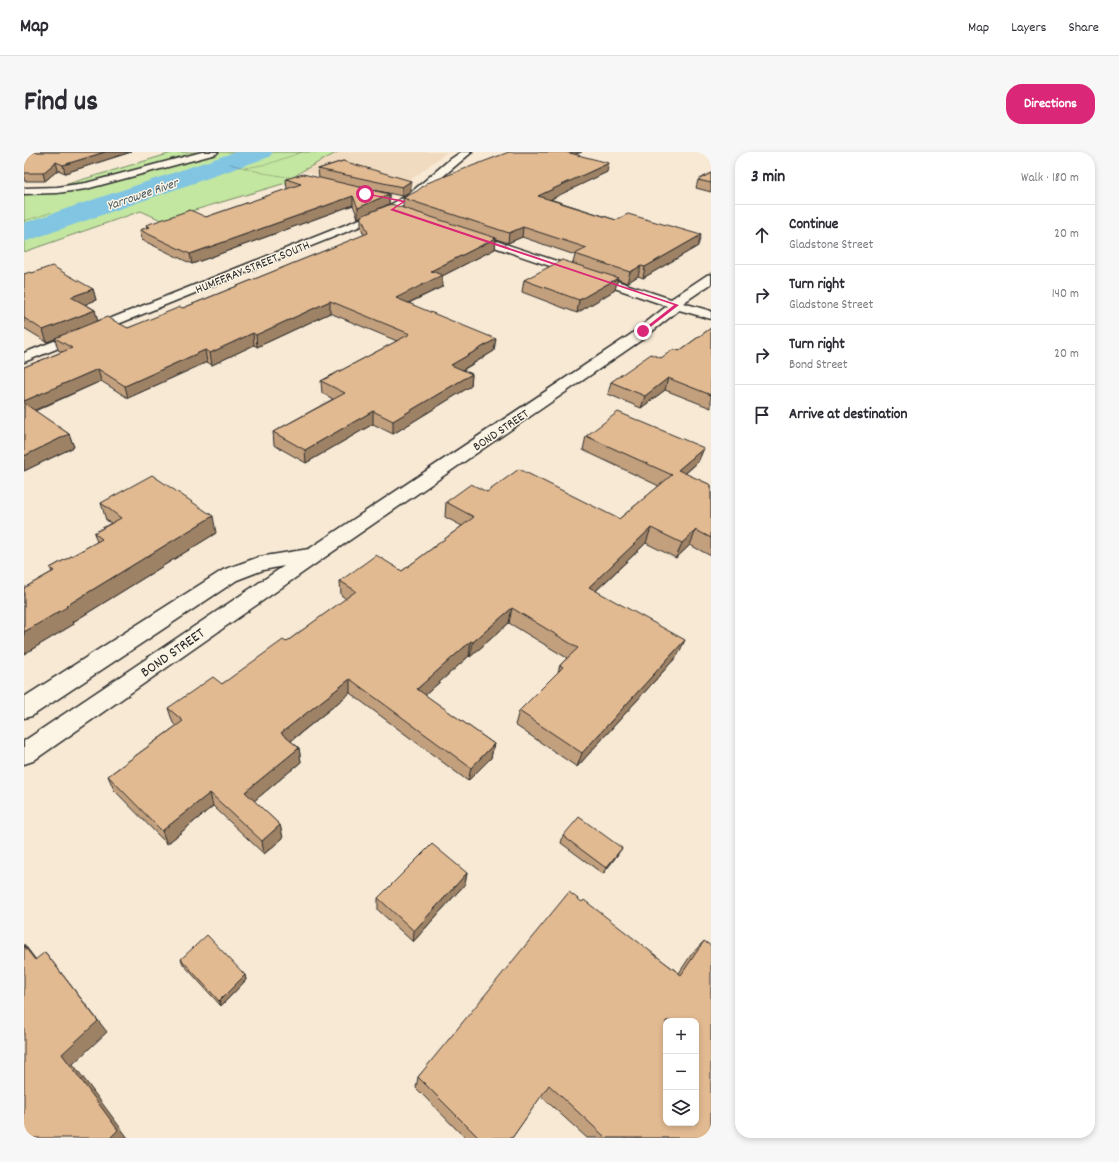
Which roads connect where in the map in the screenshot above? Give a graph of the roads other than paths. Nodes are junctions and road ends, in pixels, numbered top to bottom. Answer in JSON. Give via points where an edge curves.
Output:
{"nodes":[{"id":1,"x":213,"y":152,"type":"edge"},
{"id":2,"x":468,"y":152,"type":"edge"},
{"id":3,"x":24,"y":191,"type":"edge"},
{"id":4,"x":457,"y":231,"type":"edge"},
{"id":5,"x":711,"y":278,"type":"edge"},
{"id":6,"x":674,"y":304,"type":"junction"},
{"id":7,"x":711,"y":315,"type":"edge"},
{"id":8,"x":24,"y":358,"type":"edge"},
{"id":9,"x":321,"y":550,"type":"junction"},
{"id":10,"x":24,"y":709,"type":"edge"},
{"id":11,"x":24,"y":754,"type":"edge"}],
"edges":[{"from":1,"to":3,"type":"street","via":[[91,185],[58,190]]},
{"from":2,"to":8,"type":"street","name":"HUMFFRAY STREET SOUTH","via":[[451,163],[405,208],[389,204],[369,220]]},
{"from":4,"to":6,"type":"street"},
{"from":5,"to":6,"type":"street","name":"BOND STREET"},
{"from":6,"to":7,"type":"street"},
{"from":6,"to":9,"type":"street","name":"BOND STREET","via":[[635,338]]},
{"from":9,"to":10,"type":"street","name":"BOND STREET","via":[[259,564],[230,575]]},
{"from":9,"to":11,"type":"street","name":"BOND STREET"}]}
